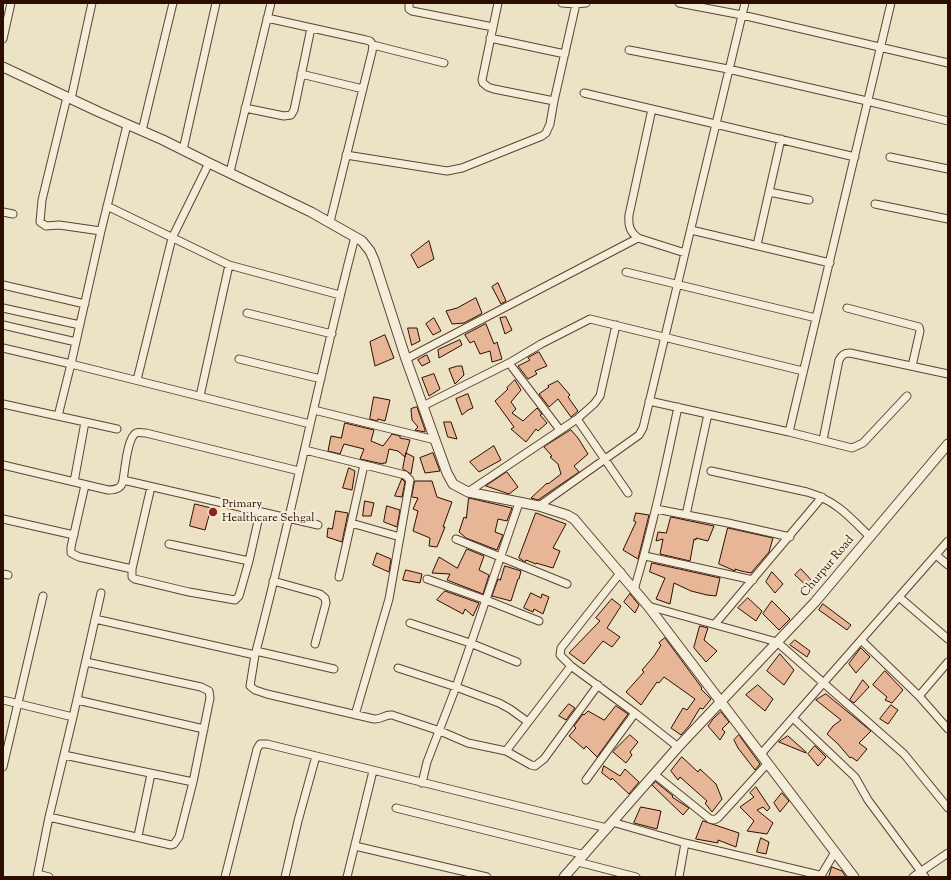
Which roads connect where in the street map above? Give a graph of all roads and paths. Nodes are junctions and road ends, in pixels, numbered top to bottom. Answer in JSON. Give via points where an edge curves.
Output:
{"nodes":[{"id":1,"x":12,"y":3,"type":"edge"},
{"id":2,"x":92,"y":3,"type":"edge"},
{"id":3,"x":173,"y":3,"type":"edge"},
{"id":4,"x":216,"y":3,"type":"edge"},
{"id":5,"x":271,"y":3,"type":"edge"},
{"id":6,"x":409,"y":3,"type":"edge"},
{"id":7,"x":498,"y":3,"type":"edge"},
{"id":8,"x":562,"y":3,"type":"edge"},
{"id":9,"x":586,"y":3,"type":"edge"},
{"id":10,"x":679,"y":3,"type":"edge"},
{"id":11,"x":745,"y":3,"type":"edge"},
{"id":12,"x":891,"y":3,"type":"edge"},
{"id":13,"x":576,"y":4,"type":"junction"},
{"id":14,"x":742,"y":15,"type":"junction"},
{"id":15,"x":267,"y":18,"type":"junction"},
{"id":16,"x":492,"y":27,"type":"junction"},
{"id":17,"x":311,"y":28,"type":"junction"},
{"id":18,"x":3,"y":38,"type":"edge"},
{"id":19,"x":490,"y":38,"type":"junction"},
{"id":20,"x":372,"y":45,"type":"junction"},
{"id":21,"x":880,"y":48,"type":"junction"},
{"id":22,"x":629,"y":50,"type":"dead end"},
{"id":23,"x":565,"y":54,"type":"junction"},
{"id":24,"x":444,"y":63,"type":"dead end"},
{"id":25,"x":948,"y":64,"type":"edge"},
{"id":26,"x":3,"y":67,"type":"edge"},
{"id":27,"x":728,"y":69,"type":"junction"},
{"id":28,"x":301,"y":74,"type":"junction"},
{"id":29,"x":363,"y":89,"type":"junction"},
{"id":30,"x":584,"y":93,"type":"dead end"},
{"id":31,"x":69,"y":98,"type":"junction"},
{"id":32,"x":554,"y":101,"type":"junction"},
{"id":33,"x":867,"y":101,"type":"junction"},
{"id":34,"x":245,"y":108,"type":"junction"},
{"id":35,"x":652,"y":109,"type":"junction"},
{"id":36,"x":948,"y":122,"type":"edge"},
{"id":37,"x":716,"y":123,"type":"junction"},
{"id":38,"x":127,"y":125,"type":"junction"},
{"id":39,"x":142,"y":131,"type":"junction"},
{"id":40,"x":781,"y":139,"type":"junction"},
{"id":41,"x":183,"y":150,"type":"junction"},
{"id":42,"x":346,"y":155,"type":"junction"},
{"id":43,"x":855,"y":157,"type":"junction"},
{"id":44,"x":890,"y":157,"type":"dead end"},
{"id":45,"x":209,"y":163,"type":"junction"},
{"id":46,"x":948,"y":169,"type":"edge"},
{"id":47,"x":230,"y":172,"type":"junction"},
{"id":48,"x":769,"y":192,"type":"junction"},
{"id":49,"x":809,"y":200,"type":"dead end"},
{"id":50,"x":875,"y":204,"type":"dead end"},
{"id":51,"x":107,"y":206,"type":"junction"},
{"id":52,"x":3,"y":212,"type":"edge"},
{"id":53,"x":13,"y":214,"type":"dead end"},
{"id":54,"x":948,"y":220,"type":"edge"},
{"id":55,"x":330,"y":222,"type":"junction"},
{"id":56,"x":691,"y":230,"type":"junction"},
{"id":57,"x":101,"y":231,"type":"junction"},
{"id":58,"x":356,"y":237,"type":"junction"},
{"id":59,"x":172,"y":238,"type":"junction"},
{"id":60,"x":638,"y":238,"type":"junction"},
{"id":61,"x":757,"y":245,"type":"junction"},
{"id":62,"x":685,"y":253,"type":"junction"},
{"id":63,"x":830,"y":263,"type":"junction"},
{"id":64,"x":229,"y":265,"type":"junction"},
{"id":65,"x":626,"y":272,"type":"dead end"},
{"id":66,"x":678,"y":284,"type":"junction"},
{"id":67,"x":3,"y":285,"type":"edge"},
{"id":68,"x":340,"y":295,"type":"junction"},
{"id":69,"x":85,"y":304,"type":"junction"},
{"id":70,"x":3,"y":308,"type":"edge"},
{"id":71,"x":847,"y":308,"type":"dead end"},
{"id":72,"x":247,"y":313,"type":"dead end"},
{"id":73,"x":816,"y":318,"type":"junction"},
{"id":74,"x":3,"y":325,"type":"edge"},
{"id":75,"x":80,"y":325,"type":"junction"},
{"id":76,"x":616,"y":325,"type":"junction"},
{"id":77,"x":332,"y":334,"type":"junction"},
{"id":78,"x":665,"y":337,"type":"junction"},
{"id":79,"x":76,"y":342,"type":"junction"},
{"id":80,"x":3,"y":348,"type":"edge"},
{"id":81,"x":239,"y":359,"type":"dead end"},
{"id":82,"x":406,"y":359,"type":"junction"},
{"id":83,"x":71,"y":364,"type":"junction"},
{"id":84,"x":508,"y":364,"type":"junction"},
{"id":85,"x":912,"y":366,"type":"junction"},
{"id":86,"x":803,"y":371,"type":"junction"},
{"id":87,"x":948,"y":374,"type":"edge"},
{"id":88,"x":321,"y":379,"type":"junction"},
{"id":89,"x":137,"y":380,"type":"junction"},
{"id":90,"x":200,"y":396,"type":"junction"},
{"id":91,"x":907,"y":396,"type":"dead end"},
{"id":92,"x":649,"y":401,"type":"junction"},
{"id":93,"x":3,"y":404,"type":"edge"},
{"id":94,"x":423,"y":406,"type":"junction"},
{"id":95,"x":678,"y":407,"type":"junction"},
{"id":96,"x":314,"y":410,"type":"junction"},
{"id":97,"x":708,"y":414,"type":"junction"},
{"id":98,"x":58,"y":416,"type":"junction"},
{"id":99,"x":576,"y":419,"type":"junction"},
{"id":100,"x":86,"y":422,"type":"junction"},
{"id":101,"x":310,"y":424,"type":"junction"},
{"id":102,"x":117,"y":429,"type":"dead end"},
{"id":103,"x":560,"y":430,"type":"junction"},
{"id":104,"x":789,"y":432,"type":"junction"},
{"id":105,"x":435,"y":440,"type":"junction"},
{"id":106,"x":823,"y":440,"type":"junction"},
{"id":107,"x":948,"y":444,"type":"edge"},
{"id":108,"x":305,"y":450,"type":"junction"},
{"id":109,"x":604,"y":460,"type":"junction"},
{"id":110,"x":3,"y":465,"type":"edge"},
{"id":111,"x":364,"y":465,"type":"junction"},
{"id":112,"x":300,"y":471,"type":"junction"},
{"id":113,"x":711,"y":471,"type":"dead end"},
{"id":114,"x":123,"y":480,"type":"junction"},
{"id":115,"x":74,"y":482,"type":"junction"},
{"id":116,"x":84,"y":485,"type":"junction"},
{"id":117,"x":151,"y":487,"type":"junction"},
{"id":118,"x":468,"y":492,"type":"junction"},
{"id":119,"x":628,"y":493,"type":"dead end"},
{"id":120,"x":822,"y":497,"type":"junction"},
{"id":121,"x":519,"y":503,"type":"junction"},
{"id":122,"x":539,"y":506,"type":"junction"},
{"id":123,"x":656,"y":509,"type":"junction"},
{"id":124,"x":260,"y":512,"type":"junction"},
{"id":125,"x":686,"y":515,"type":"junction"},
{"id":126,"x":3,"y":518,"type":"edge"},
{"id":127,"x":288,"y":518,"type":"junction"},
{"id":128,"x":351,"y":523,"type":"junction"},
{"id":129,"x":318,"y":525,"type":"dead end"},
{"id":130,"x":74,"y":535,"type":"junction"},
{"id":131,"x":869,"y":536,"type":"junction"},
{"id":132,"x":400,"y":537,"type":"junction"},
{"id":133,"x":790,"y":537,"type":"junction"},
{"id":134,"x":456,"y":539,"type":"dead end"},
{"id":135,"x":948,"y":541,"type":"edge"},
{"id":136,"x":169,"y":544,"type":"dead end"},
{"id":137,"x":936,"y":555,"type":"junction"},
{"id":138,"x":644,"y":556,"type":"junction"},
{"id":139,"x":501,"y":557,"type":"junction"},
{"id":140,"x":249,"y":562,"type":"junction"},
{"id":141,"x":948,"y":565,"type":"edge"},
{"id":142,"x":132,"y":569,"type":"junction"},
{"id":143,"x":620,"y":572,"type":"junction"},
{"id":144,"x":339,"y":577,"type":"dead end"},
{"id":145,"x":427,"y":579,"type":"dead end"},
{"id":146,"x":753,"y":580,"type":"junction"},
{"id":147,"x":273,"y":581,"type":"junction"},
{"id":148,"x":567,"y":584,"type":"dead end"},
{"id":149,"x":634,"y":590,"type":"junction"},
{"id":150,"x":101,"y":593,"type":"dead end"},
{"id":151,"x":43,"y":596,"type":"dead end"},
{"id":152,"x":899,"y":597,"type":"junction"},
{"id":153,"x":486,"y":600,"type":"junction"},
{"id":154,"x":648,"y":606,"type":"junction"},
{"id":155,"x":95,"y":619,"type":"junction"},
{"id":156,"x":539,"y":621,"type":"dead end"},
{"id":157,"x":410,"y":623,"type":"dead end"},
{"id":158,"x":715,"y":624,"type":"junction"},
{"id":159,"x":948,"y":639,"type":"edge"},
{"id":160,"x":861,"y":640,"type":"junction"},
{"id":161,"x":777,"y":642,"type":"junction"},
{"id":162,"x":470,"y":643,"type":"junction"},
{"id":163,"x":315,"y":644,"type":"dead end"},
{"id":164,"x":256,"y":653,"type":"junction"},
{"id":165,"x":86,"y":662,"type":"junction"},
{"id":166,"x":517,"y":662,"type":"dead end"},
{"id":167,"x":948,"y":662,"type":"edge"},
{"id":168,"x":571,"y":666,"type":"junction"},
{"id":169,"x":398,"y":668,"type":"dead end"},
{"id":170,"x":334,"y":669,"type":"dead end"},
{"id":171,"x":824,"y":682,"type":"junction"},
{"id":172,"x":598,"y":685,"type":"junction"},
{"id":173,"x":456,"y":687,"type":"junction"},
{"id":174,"x":919,"y":696,"type":"junction"},
{"id":175,"x":3,"y":700,"type":"edge"},
{"id":176,"x":77,"y":700,"type":"junction"},
{"id":177,"x":720,"y":701,"type":"junction"},
{"id":178,"x":18,"y":704,"type":"junction"},
{"id":179,"x":635,"y":713,"type":"junction"},
{"id":180,"x":355,"y":715,"type":"junction"},
{"id":181,"x":73,"y":717,"type":"junction"},
{"id":182,"x":793,"y":718,"type":"junction"},
{"id":183,"x":528,"y":722,"type":"junction"},
{"id":184,"x":204,"y":729,"type":"junction"},
{"id":185,"x":948,"y":729,"type":"edge"},
{"id":186,"x":440,"y":731,"type":"junction"},
{"id":187,"x":678,"y":747,"type":"junction"},
{"id":188,"x":506,"y":751,"type":"junction"},
{"id":189,"x":761,"y":754,"type":"junction"},
{"id":190,"x":64,"y":755,"type":"junction"},
{"id":191,"x":316,"y":756,"type":"junction"},
{"id":192,"x":767,"y":764,"type":"junction"},
{"id":193,"x":3,"y":767,"type":"edge"},
{"id":194,"x":373,"y":771,"type":"junction"},
{"id":195,"x":151,"y":774,"type":"junction"},
{"id":196,"x":654,"y":774,"type":"junction"},
{"id":197,"x":586,"y":780,"type":"dead end"},
{"id":198,"x":193,"y":782,"type":"junction"},
{"id":199,"x":422,"y":783,"type":"junction"},
{"id":200,"x":396,"y":808,"type":"dead end"},
{"id":201,"x":948,"y":808,"type":"edge"},
{"id":202,"x":49,"y":817,"type":"junction"},
{"id":203,"x":610,"y":825,"type":"junction"},
{"id":204,"x":138,"y":836,"type":"junction"},
{"id":205,"x":685,"y":843,"type":"junction"},
{"id":206,"x":355,"y":846,"type":"junction"},
{"id":207,"x":835,"y":852,"type":"junction"},
{"id":208,"x":948,"y":853,"type":"edge"},
{"id":209,"x":585,"y":855,"type":"junction"},
{"id":210,"x":578,"y":862,"type":"junction"},
{"id":211,"x":922,"y":874,"type":"edge"},
{"id":212,"x":37,"y":876,"type":"edge"},
{"id":213,"x":820,"y":876,"type":"edge"},
{"id":214,"x":49,"y":877,"type":"edge"},
{"id":215,"x":225,"y":877,"type":"edge"},
{"id":216,"x":285,"y":877,"type":"edge"},
{"id":217,"x":347,"y":877,"type":"edge"},
{"id":218,"x":487,"y":877,"type":"edge"},
{"id":219,"x":564,"y":877,"type":"edge"},
{"id":220,"x":636,"y":877,"type":"edge"},
{"id":221,"x":679,"y":877,"type":"edge"},
{"id":222,"x":854,"y":877,"type":"edge"},
{"id":223,"x":913,"y":877,"type":"edge"}],
"edges":[{"from":1,"to":18,"type":"street"},
{"from":2,"to":31,"type":"street"},
{"from":3,"to":39,"type":"street"},
{"from":4,"to":41,"type":"street"},
{"from":5,"to":15,"type":"street"},
{"from":6,"to":16,"type":"street","via":[[409,9],[412,11]]},
{"from":7,"to":16,"type":"street"},
{"from":8,"to":13,"type":"street"},
{"from":9,"to":13,"type":"street"},
{"from":10,"to":14,"type":"street"},
{"from":11,"to":14,"type":"street"},
{"from":12,"to":21,"type":"street"},
{"from":13,"to":23,"type":"street"},
{"from":14,"to":21,"type":"street"},
{"from":14,"to":27,"type":"street"},
{"from":15,"to":17,"type":"street"},
{"from":15,"to":34,"type":"street"},
{"from":16,"to":19,"type":"street"},
{"from":17,"to":20,"type":"street","via":[[370,41]]},
{"from":17,"to":28,"type":"street"},
{"from":19,"to":23,"type":"street"},
{"from":19,"to":32,"type":"street","via":[[482,80],[485,85]]},
{"from":20,"to":24,"type":"street"},
{"from":20,"to":29,"type":"street"},
{"from":21,"to":25,"type":"street"},
{"from":21,"to":33,"type":"street"},
{"from":22,"to":27,"type":"street"},
{"from":23,"to":32,"type":"street"},
{"from":26,"to":31,"type":"street"},
{"from":27,"to":33,"type":"street"},
{"from":27,"to":37,"type":"street"},
{"from":28,"to":29,"type":"street"},
{"from":28,"to":34,"type":"street","via":[[291,115],[284,116]]},
{"from":29,"to":42,"type":"street"},
{"from":30,"to":35,"type":"street"},
{"from":31,"to":38,"type":"street"},
{"from":31,"to":57,"type":"street","via":[[42,200],[40,222],[46,226],[59,225]]},
{"from":32,"to":42,"type":"street","via":[[549,128],[542,136],[457,170],[447,171]]},
{"from":33,"to":36,"type":"street"},
{"from":33,"to":43,"type":"street"},
{"from":34,"to":47,"type":"street"},
{"from":35,"to":37,"type":"street"},
{"from":35,"to":60,"type":"street","via":[[628,215],[630,230]]},
{"from":37,"to":40,"type":"street"},
{"from":37,"to":56,"type":"street"},
{"from":38,"to":39,"type":"street"},
{"from":38,"to":51,"type":"street"},
{"from":39,"to":41,"type":"street"},
{"from":40,"to":43,"type":"street"},
{"from":40,"to":48,"type":"street"},
{"from":41,"to":45,"type":"street"},
{"from":42,"to":55,"type":"street"},
{"from":43,"to":63,"type":"street"},
{"from":44,"to":46,"type":"street"},
{"from":45,"to":47,"type":"street"},
{"from":45,"to":59,"type":"street"},
{"from":47,"to":55,"type":"street"},
{"from":48,"to":49,"type":"street"},
{"from":48,"to":61,"type":"street"},
{"from":50,"to":54,"type":"street"},
{"from":51,"to":57,"type":"street"},
{"from":51,"to":59,"type":"street"},
{"from":52,"to":53,"type":"street"},
{"from":55,"to":58,"type":"street"},
{"from":56,"to":61,"type":"street"},
{"from":56,"to":62,"type":"street"},
{"from":57,"to":69,"type":"street"},
{"from":58,"to":68,"type":"street"},
{"from":58,"to":82,"type":"street","via":[[367,246],[372,256]]},
{"from":59,"to":64,"type":"street"},
{"from":59,"to":89,"type":"street"},
{"from":60,"to":62,"type":"street"},
{"from":60,"to":82,"type":"street"},
{"from":61,"to":63,"type":"street"},
{"from":62,"to":66,"type":"street"},
{"from":63,"to":73,"type":"street"},
{"from":64,"to":68,"type":"street"},
{"from":64,"to":90,"type":"street"},
{"from":65,"to":66,"type":"street"},
{"from":66,"to":73,"type":"street"},
{"from":66,"to":78,"type":"street"},
{"from":67,"to":69,"type":"street"},
{"from":68,"to":77,"type":"street"},
{"from":69,"to":75,"type":"street"},
{"from":70,"to":75,"type":"street"},
{"from":71,"to":85,"type":"street","via":[[919,327]]},
{"from":72,"to":77,"type":"street"},
{"from":73,"to":86,"type":"street"},
{"from":74,"to":79,"type":"street"},
{"from":75,"to":79,"type":"street"},
{"from":76,"to":78,"type":"street"},
{"from":76,"to":84,"type":"street","via":[[594,319],[587,320]]},
{"from":76,"to":99,"type":"street","via":[[600,396]]},
{"from":77,"to":88,"type":"street"},
{"from":78,"to":86,"type":"street"},
{"from":78,"to":92,"type":"street"},
{"from":79,"to":83,"type":"street"},
{"from":80,"to":83,"type":"street"},
{"from":81,"to":88,"type":"street"},
{"from":82,"to":94,"type":"street"},
{"from":83,"to":89,"type":"street"},
{"from":83,"to":98,"type":"street"},
{"from":84,"to":94,"type":"street"},
{"from":84,"to":103,"type":"street"},
{"from":85,"to":87,"type":"street"},
{"from":85,"to":106,"type":"street","via":[[850,353],[842,355]]},
{"from":86,"to":104,"type":"street"},
{"from":88,"to":96,"type":"street"},
{"from":89,"to":90,"type":"street"},
{"from":90,"to":101,"type":"street"},
{"from":91,"to":106,"type":"street","via":[[859,446],[852,448]]},
{"from":92,"to":95,"type":"street"},
{"from":92,"to":109,"type":"street","via":[[640,433]]},
{"from":93,"to":98,"type":"street"},
{"from":94,"to":105,"type":"street"},
{"from":95,"to":97,"type":"street"},
{"from":95,"to":123,"type":"street"},
{"from":96,"to":101,"type":"street"},
{"from":96,"to":105,"type":"street"},
{"from":97,"to":104,"type":"street"},
{"from":97,"to":125,"type":"street"},
{"from":98,"to":100,"type":"street"},
{"from":99,"to":103,"type":"street"},
{"from":99,"to":109,"type":"street"},
{"from":100,"to":102,"type":"street"},
{"from":100,"to":115,"type":"street"},
{"from":101,"to":108,"type":"street"},
{"from":103,"to":118,"type":"street"},
{"from":104,"to":106,"type":"street"},
{"from":105,"to":118,"type":"street","via":[[450,479],[457,487]]},
{"from":107,"to":131,"type":"street","name":"Churpur Road"},
{"from":108,"to":111,"type":"street"},
{"from":108,"to":112,"type":"street"},
{"from":109,"to":119,"type":"street"},
{"from":109,"to":122,"type":"street"},
{"from":110,"to":115,"type":"street"},
{"from":111,"to":128,"type":"street"},
{"from":111,"to":132,"type":"street","via":[[408,477],[410,484]]},
{"from":112,"to":114,"type":"street","via":[[139,433],[131,437]]},
{"from":112,"to":127,"type":"street"},
{"from":113,"to":120,"type":"street"},
{"from":114,"to":116,"type":"street","via":[[115,490]]},
{"from":114,"to":117,"type":"street"},
{"from":115,"to":116,"type":"street"},
{"from":116,"to":130,"type":"street"},
{"from":117,"to":124,"type":"street"},
{"from":117,"to":142,"type":"street"},
{"from":118,"to":121,"type":"street"},
{"from":120,"to":131,"type":"street","via":[[840,508]]},
{"from":120,"to":133,"type":"street"},
{"from":121,"to":122,"type":"street"},
{"from":121,"to":139,"type":"street"},
{"from":122,"to":143,"type":"street","via":[[574,519]]},
{"from":123,"to":125,"type":"street"},
{"from":123,"to":138,"type":"street"},
{"from":124,"to":127,"type":"street"},
{"from":124,"to":140,"type":"street"},
{"from":125,"to":133,"type":"street"},
{"from":126,"to":130,"type":"street"},
{"from":127,"to":129,"type":"street"},
{"from":127,"to":147,"type":"street"},
{"from":128,"to":132,"type":"street"},
{"from":128,"to":144,"type":"street"},
{"from":130,"to":142,"type":"street","via":[[70,551],[74,555]]},
{"from":131,"to":161,"type":"street","name":"Churpur Road","via":[[815,602]]},
{"from":132,"to":180,"type":"street","via":[[388,599]]},
{"from":133,"to":146,"type":"street"},
{"from":134,"to":139,"type":"street"},
{"from":135,"to":137,"type":"street"},
{"from":136,"to":140,"type":"street"},
{"from":137,"to":141,"type":"street"},
{"from":137,"to":152,"type":"street"},
{"from":138,"to":146,"type":"street"},
{"from":138,"to":149,"type":"street"},
{"from":139,"to":148,"type":"street"},
{"from":139,"to":153,"type":"street"},
{"from":140,"to":142,"type":"street","via":[[239,596],[234,600],[135,579],[132,577]]},
{"from":143,"to":149,"type":"street"},
{"from":143,"to":168,"type":"street","via":[[560,651],[562,658]]},
{"from":145,"to":153,"type":"street"},
{"from":146,"to":158,"type":"street"},
{"from":147,"to":163,"type":"street","via":[[320,594],[325,598],[326,603]]},
{"from":147,"to":164,"type":"street"},
{"from":149,"to":154,"type":"street"},
{"from":150,"to":155,"type":"street"},
{"from":151,"to":178,"type":"street"},
{"from":152,"to":159,"type":"street"},
{"from":152,"to":160,"type":"street"},
{"from":153,"to":156,"type":"street"},
{"from":153,"to":162,"type":"street"},
{"from":154,"to":158,"type":"street"},
{"from":154,"to":177,"type":"street"},
{"from":155,"to":164,"type":"street"},
{"from":155,"to":165,"type":"street"},
{"from":157,"to":162,"type":"street"},
{"from":158,"to":161,"type":"street"},
{"from":160,"to":171,"type":"street"},
{"from":160,"to":174,"type":"street"},
{"from":161,"to":171,"type":"street"},
{"from":161,"to":177,"type":"street","name":"Churpur Road"},
{"from":162,"to":166,"type":"street"},
{"from":162,"to":173,"type":"street"},
{"from":164,"to":170,"type":"street"},
{"from":164,"to":180,"type":"street","via":[[250,683],[255,690]]},
{"from":165,"to":176,"type":"street"},
{"from":165,"to":184,"type":"street","via":[[206,688],[210,698]]},
{"from":167,"to":174,"type":"street"},
{"from":168,"to":172,"type":"street"},
{"from":168,"to":183,"type":"street"},
{"from":169,"to":173,"type":"street"},
{"from":171,"to":182,"type":"street"},
{"from":171,"to":201,"type":"street","via":[[904,754]]},
{"from":172,"to":179,"type":"street"},
{"from":172,"to":188,"type":"street","via":[[538,765],[531,765]]},
{"from":173,"to":183,"type":"street","via":[[505,706]]},
{"from":173,"to":186,"type":"street"},
{"from":174,"to":185,"type":"street"},
{"from":175,"to":178,"type":"street"},
{"from":176,"to":181,"type":"street"},
{"from":176,"to":184,"type":"street"},
{"from":177,"to":187,"type":"street","name":"Churpur Road"},
{"from":177,"to":189,"type":"street"},
{"from":178,"to":181,"type":"street"},
{"from":178,"to":193,"type":"street"},
{"from":179,"to":187,"type":"street"},
{"from":179,"to":197,"type":"street"},
{"from":180,"to":186,"type":"street","via":[[377,720],[392,715]]},
{"from":181,"to":190,"type":"street"},
{"from":182,"to":189,"type":"street"},
{"from":182,"to":211,"type":"street","via":[[856,777],[868,800]]},
{"from":183,"to":188,"type":"street"},
{"from":184,"to":198,"type":"street"},
{"from":186,"to":188,"type":"street","via":[[468,743]]},
{"from":186,"to":199,"type":"street","via":[[427,762]]},
{"from":187,"to":196,"type":"street","name":"Churpur Road"},
{"from":189,"to":192,"type":"street"},
{"from":190,"to":195,"type":"street"},
{"from":190,"to":202,"type":"street"},
{"from":191,"to":194,"type":"street"},
{"from":191,"to":215,"type":"street","via":[[267,744],[258,746]]},
{"from":191,"to":216,"type":"street"},
{"from":192,"to":196,"type":"street","via":[[714,820]]},
{"from":192,"to":207,"type":"street"},
{"from":194,"to":199,"type":"street"},
{"from":194,"to":206,"type":"street"},
{"from":195,"to":198,"type":"street"},
{"from":195,"to":204,"type":"street"},
{"from":196,"to":203,"type":"street","name":"Churpur Road"},
{"from":198,"to":204,"type":"street","via":[[179,837],[174,844]]},
{"from":199,"to":203,"type":"street"},
{"from":200,"to":209,"type":"street"},
{"from":202,"to":204,"type":"street"},
{"from":202,"to":212,"type":"street"},
{"from":203,"to":205,"type":"street"},
{"from":203,"to":209,"type":"street","name":"Churpur Road"},
{"from":205,"to":213,"type":"street"},
{"from":205,"to":221,"type":"street"},
{"from":206,"to":217,"type":"street"},
{"from":206,"to":218,"type":"street"},
{"from":207,"to":213,"type":"street"},
{"from":207,"to":222,"type":"street"},
{"from":208,"to":211,"type":"street"},
{"from":209,"to":210,"type":"street","name":"Churpur Road"},
{"from":210,"to":219,"type":"street","name":"Churpur Road"},
{"from":210,"to":220,"type":"street"},
{"from":211,"to":223,"type":"street"},
{"from":212,"to":214,"type":"street"}]}
